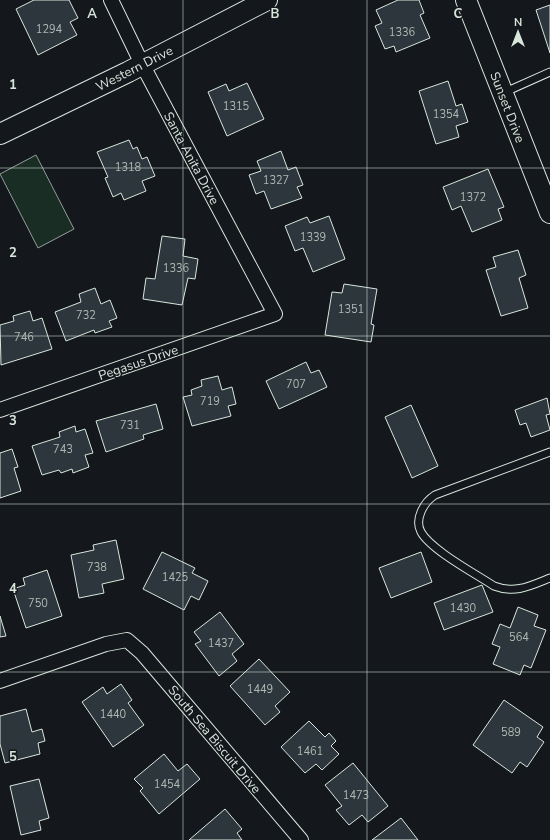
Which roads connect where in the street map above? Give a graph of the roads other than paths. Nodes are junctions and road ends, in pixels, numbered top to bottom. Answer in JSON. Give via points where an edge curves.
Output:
{"nodes":[{"id":1,"x":111,"y":0,"type":"edge"},
{"id":2,"x":267,"y":0,"type":"edge"},
{"id":3,"x":466,"y":0,"type":"edge"},
{"id":4,"x":142,"y":64,"type":"junction"},
{"id":5,"x":550,"y":72,"type":"edge"},
{"id":6,"x":503,"y":93,"type":"junction"},
{"id":7,"x":0,"y":134,"type":"edge"},
{"id":8,"x":550,"y":213,"type":"edge"},
{"id":9,"x":275,"y":314,"type":"joint"},
{"id":10,"x":0,"y":410,"type":"edge"},
{"id":11,"x":550,"y":452,"type":"edge"},
{"id":12,"x":550,"y":578,"type":"edge"},
{"id":13,"x":0,"y":681,"type":"edge"},
{"id":14,"x":301,"y":840,"type":"edge"}],
"edges":[{"from":1,"to":4,"type":"street","name":"Santa Anita Drive"},
{"from":2,"to":4,"type":"street","name":"Western Drive"},
{"from":3,"to":6,"type":"street","name":"Sunset Drive"},
{"from":4,"to":7,"type":"street","name":"Western Drive"},
{"from":4,"to":9,"type":"street","name":"Santa Anita Drive"},
{"from":5,"to":6,"type":"lane"},
{"from":6,"to":8,"type":"street","name":"Sunset Drive"},
{"from":9,"to":10,"type":"street","name":"Pegasus Drive"},
{"from":11,"to":12,"type":"lane","via":[[435,495],[424,506],[419,524],[424,537],[435,548],[503,590],[517,590]]},
{"from":13,"to":14,"type":"street","name":"South Sea Biscuit Drive","via":[[106,644],[127,640],[142,652]]}]}
